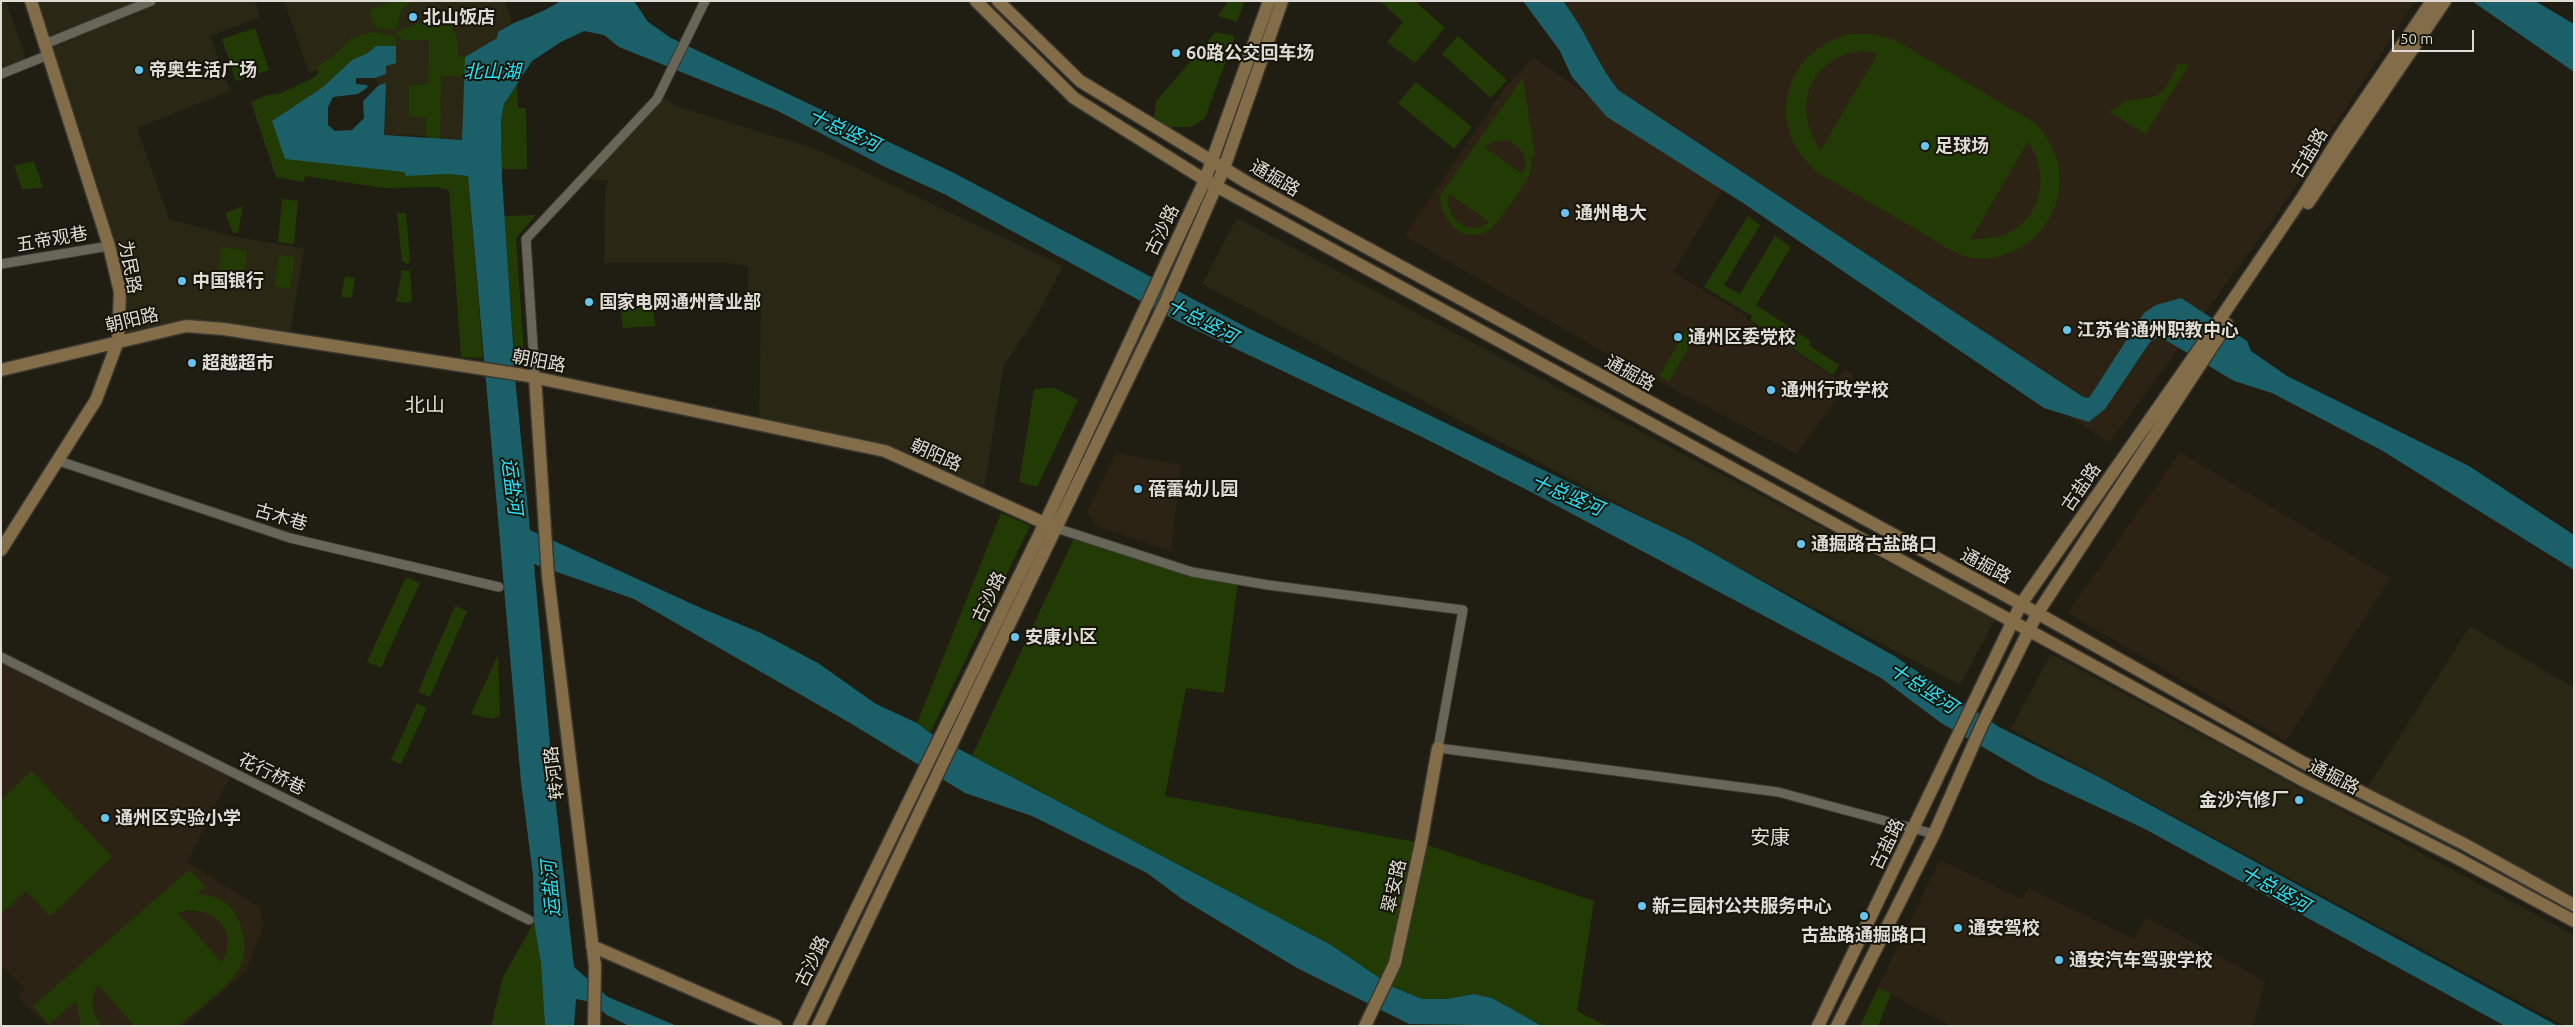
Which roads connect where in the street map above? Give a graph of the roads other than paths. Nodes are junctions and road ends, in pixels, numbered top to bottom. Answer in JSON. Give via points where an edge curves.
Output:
{"nodes":[{"id":1,"x":30,"y":1,"type":"edge"},
{"id":2,"x":151,"y":1,"type":"edge"},
{"id":3,"x":706,"y":1,"type":"edge"},
{"id":4,"x":976,"y":1,"type":"edge"},
{"id":5,"x":998,"y":1,"type":"edge"},
{"id":6,"x":1269,"y":1,"type":"edge"},
{"id":7,"x":1282,"y":1,"type":"edge"},
{"id":8,"x":2432,"y":1,"type":"edge"},
{"id":9,"x":2445,"y":1,"type":"edge"},
{"id":10,"x":46,"y":49,"type":"junction"},
{"id":11,"x":1,"y":74,"type":"edge"},
{"id":12,"x":1218,"y":165,"type":"junction"},
{"id":13,"x":1211,"y":183,"type":"junction"},
{"id":14,"x":109,"y":246,"type":"junction"},
{"id":15,"x":1,"y":264,"type":"edge"},
{"id":16,"x":2222,"y":324,"type":"junction"},
{"id":17,"x":118,"y":341,"type":"junction"},
{"id":18,"x":2192,"y":367,"type":"junction"},
{"id":19,"x":1,"y":370,"type":"edge"},
{"id":20,"x":529,"y":376,"type":"junction"},
{"id":21,"x":59,"y":461,"type":"junction"},
{"id":22,"x":1050,"y":526,"type":"junction"},
{"id":23,"x":1,"y":550,"type":"edge"},
{"id":24,"x":499,"y":587,"type":"dead end"},
{"id":25,"x":2021,"y":604,"type":"junction"},
{"id":26,"x":2038,"y":614,"type":"junction"},
{"id":27,"x":2011,"y":622,"type":"junction"},
{"id":28,"x":2028,"y":631,"type":"junction"},
{"id":29,"x":1,"y":657,"type":"edge"},
{"id":30,"x":1438,"y":748,"type":"junction"},
{"id":31,"x":1915,"y":828,"type":"junction"},
{"id":32,"x":1934,"y":834,"type":"junction"},
{"id":33,"x":2574,"y":905,"type":"edge"},
{"id":34,"x":529,"y":920,"type":"dead end"},
{"id":35,"x":2574,"y":921,"type":"edge"},
{"id":36,"x":592,"y":946,"type":"junction"},
{"id":37,"x":1366,"y":1022,"type":"edge"},
{"id":38,"x":595,"y":1023,"type":"edge"},
{"id":39,"x":776,"y":1026,"type":"edge"},
{"id":40,"x":799,"y":1026,"type":"edge"},
{"id":41,"x":818,"y":1026,"type":"edge"},
{"id":42,"x":1818,"y":1026,"type":"edge"},
{"id":43,"x":1837,"y":1026,"type":"edge"}],
"edges":[{"from":1,"to":10,"type":"main road","name":"为民路"},
{"from":2,"to":10,"type":"street"},
{"from":3,"to":20,"type":"street","via":[[657,100],[526,239]]},
{"from":4,"to":13,"type":"main road","name":"通掘路","via":[[1074,98]]},
{"from":5,"to":12,"type":"main road","name":"通掘路","via":[[1080,81]]},
{"from":6,"to":12,"type":"main road"},
{"from":7,"to":12,"type":"main road"},
{"from":8,"to":16,"type":"main road","name":"古盐路","via":[[2340,136]]},
{"from":9,"to":16,"type":"main road","name":"古盐路"},
{"from":10,"to":11,"type":"street"},
{"from":10,"to":14,"type":"main road","name":"为民路"},
{"from":12,"to":13,"type":"main road"},
{"from":12,"to":25,"type":"main road","name":"通掘路","via":[[1640,399]]},
{"from":13,"to":22,"type":"main road","name":"古沙路","via":[[1165,264]]},
{"from":13,"to":22,"type":"main road","name":"古沙路","via":[[1180,269],[1152,330]]},
{"from":13,"to":27,"type":"main road","name":"通掘路"},
{"from":14,"to":15,"type":"street","name":"五帝观巷"},
{"from":14,"to":17,"type":"main road","name":"为民路","via":[[120,292]]},
{"from":16,"to":18,"type":"main road","name":"古盐路"},
{"from":17,"to":19,"type":"main road","name":"朝阳路"},
{"from":17,"to":20,"type":"main road","name":"朝阳路","via":[[186,326],[224,329]]},
{"from":17,"to":21,"type":"main road","name":"为民路","via":[[96,400]]},
{"from":18,"to":25,"type":"main road","name":"古盐路"},
{"from":18,"to":26,"type":"main road","name":"古盐路"},
{"from":20,"to":22,"type":"main road","name":"朝阳路","via":[[886,451]]},
{"from":20,"to":36,"type":"main road","name":"转河路","via":[[548,576]]},
{"from":21,"to":23,"type":"main road","name":"为民路"},
{"from":21,"to":24,"type":"street","name":"古木巷","via":[[290,538]]},
{"from":22,"to":30,"type":"street","via":[[1192,572],[1463,610]]},
{"from":22,"to":40,"type":"main road","name":"古沙路","via":[[942,733]]},
{"from":22,"to":41,"type":"main road","name":"古沙路"},
{"from":25,"to":26,"type":"main road","name":"通掘路"},
{"from":25,"to":27,"type":"main road","name":"古盐路"},
{"from":26,"to":28,"type":"main road","name":"古盐路"},
{"from":26,"to":33,"type":"main road","name":"通掘路","via":[[2302,762],[2464,844]]},
{"from":27,"to":28,"type":"main road","name":"通掘路"},
{"from":27,"to":31,"type":"main road","name":"古盐路"},
{"from":28,"to":32,"type":"main road","name":"古盐路"},
{"from":28,"to":35,"type":"main road","name":"通掘路","via":[[2297,777]]},
{"from":29,"to":34,"type":"street","name":"花行桥巷"},
{"from":30,"to":31,"type":"street","via":[[1778,792]]},
{"from":30,"to":37,"type":"main road","name":"翠安路","via":[[1395,962]]},
{"from":31,"to":32,"type":"street"},
{"from":31,"to":42,"type":"main road","name":"古盐路"},
{"from":32,"to":43,"type":"main road","name":"古盐路"},
{"from":36,"to":38,"type":"main road","name":"转河路"},
{"from":36,"to":39,"type":"main road"}]}
